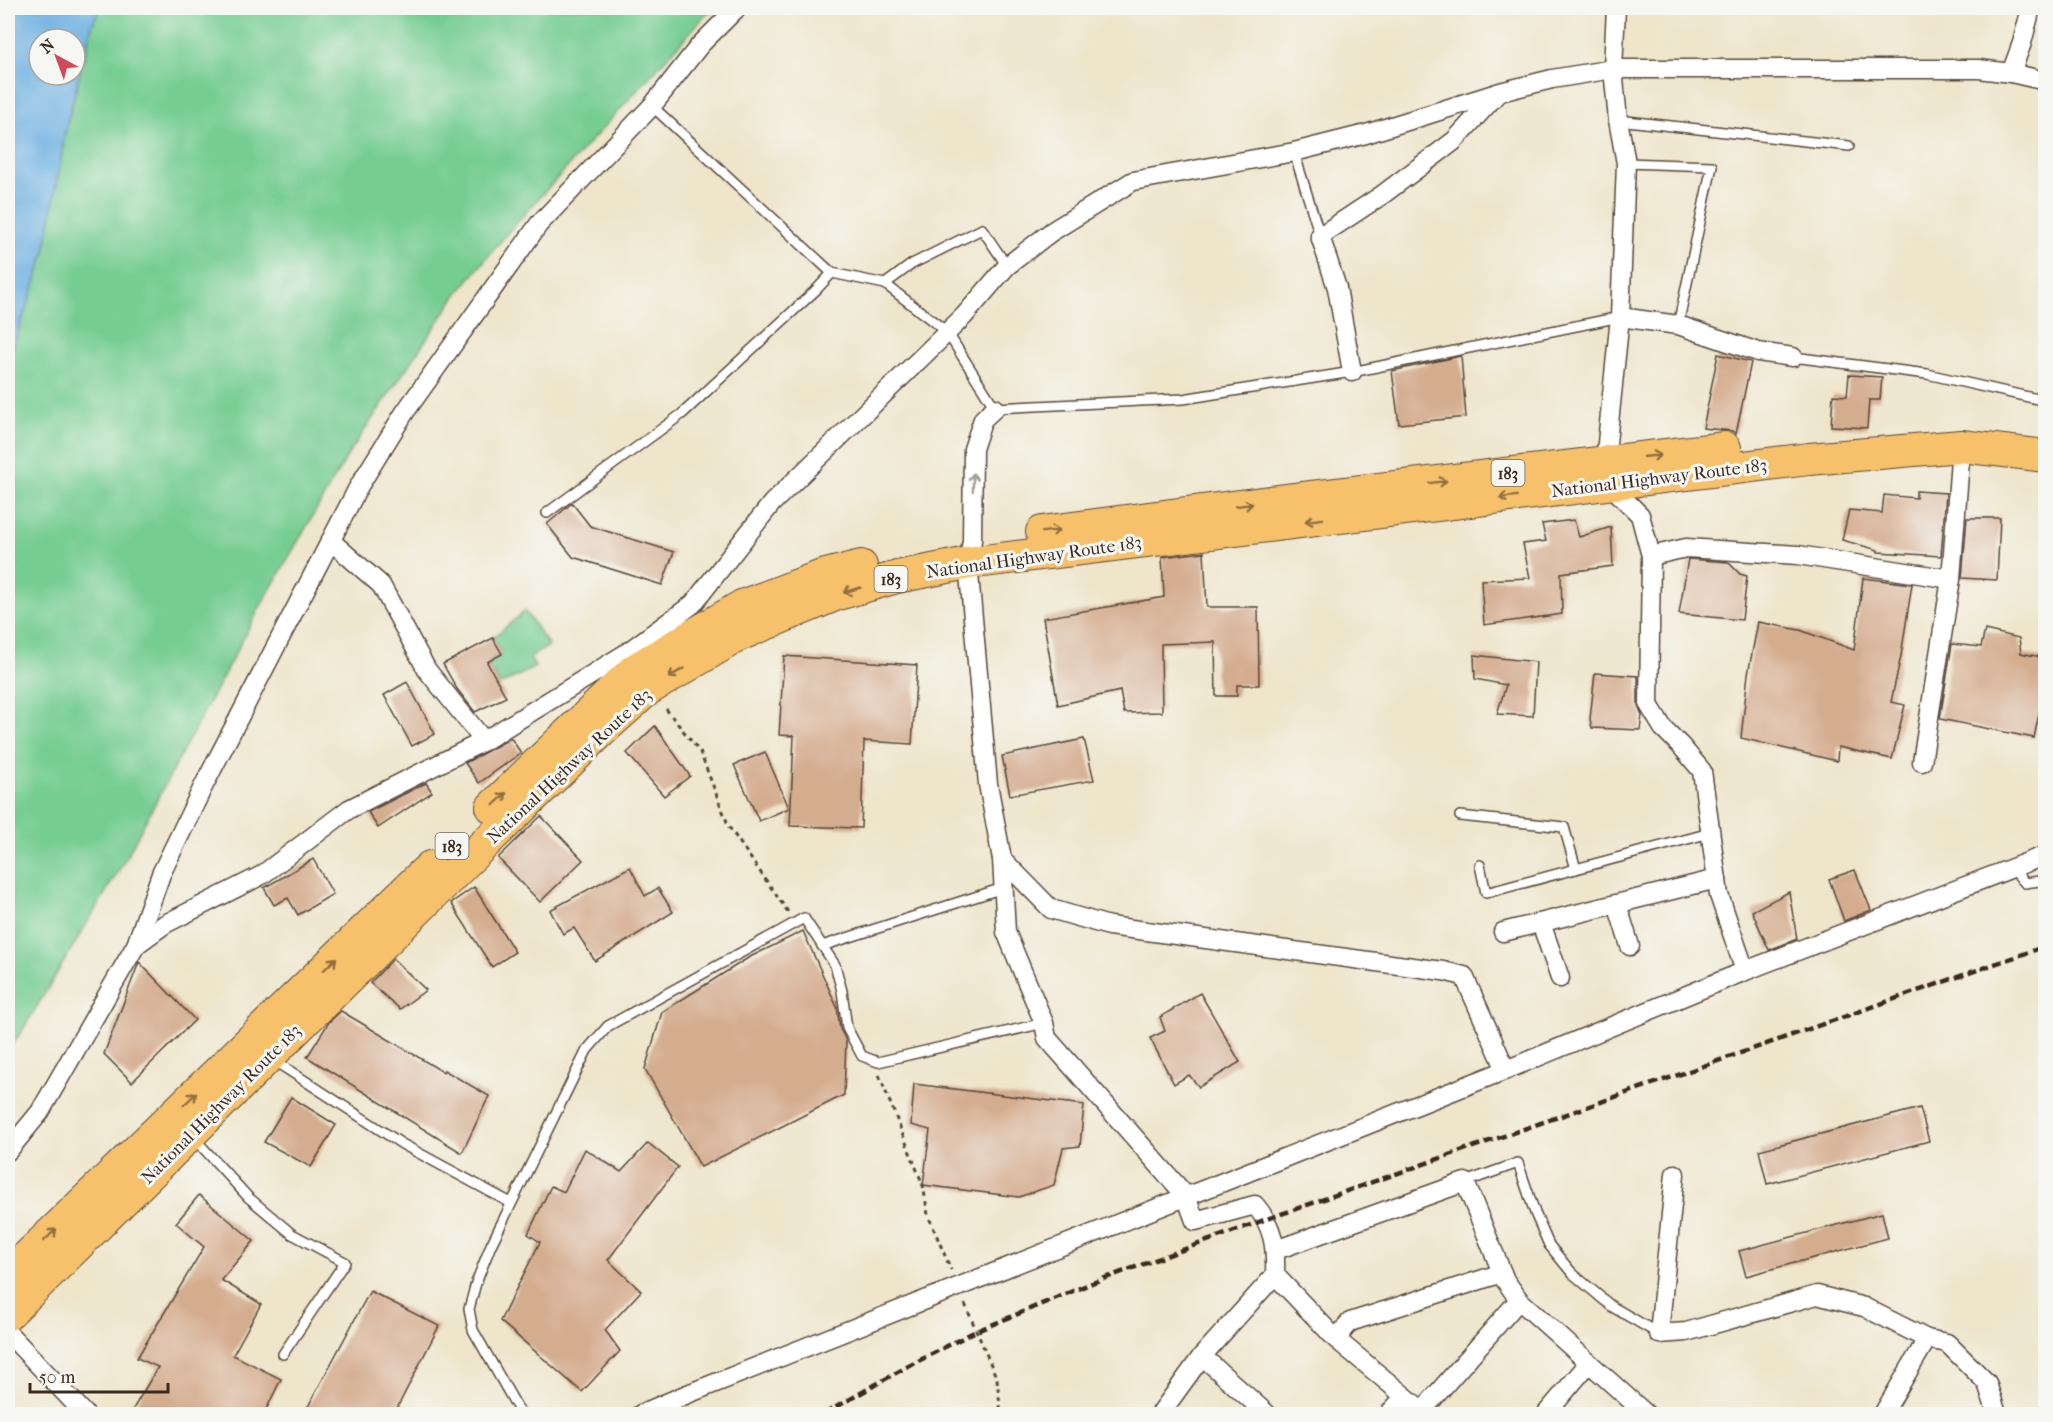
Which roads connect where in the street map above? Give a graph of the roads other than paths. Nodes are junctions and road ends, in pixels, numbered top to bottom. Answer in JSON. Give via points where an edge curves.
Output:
{"nodes":[{"id":1,"x":737,"y":8,"type":"edge"},
{"id":2,"x":1616,"y":8,"type":"edge"},
{"id":3,"x":2031,"y":8,"type":"edge"},
{"id":4,"x":1613,"y":69,"type":"junction"},
{"id":5,"x":2011,"y":73,"type":"junction"},
{"id":6,"x":2046,"y":81,"type":"edge"},
{"id":7,"x":1500,"y":92,"type":"junction"},
{"id":8,"x":652,"y":106,"type":"junction"},
{"id":9,"x":1618,"y":120,"type":"junction"},
{"id":10,"x":1849,"y":146,"type":"dead end"},
{"id":11,"x":1294,"y":152,"type":"junction"},
{"id":12,"x":1626,"y":163,"type":"junction"},
{"id":13,"x":1320,"y":236,"type":"junction"},
{"id":14,"x":1007,"y":266,"type":"junction"},
{"id":15,"x":832,"y":273,"type":"junction"},
{"id":16,"x":885,"y":284,"type":"junction"},
{"id":17,"x":1620,"y":317,"type":"junction"},
{"id":18,"x":1678,"y":325,"type":"junction"},
{"id":19,"x":947,"y":332,"type":"junction"},
{"id":20,"x":1793,"y":357,"type":"joint"},
{"id":21,"x":1352,"y":372,"type":"junction"},
{"id":22,"x":2046,"y":401,"type":"edge"},
{"id":23,"x":995,"y":408,"type":"junction"},
{"id":24,"x":2046,"y":439,"type":"edge"},
{"id":25,"x":1961,"y":446,"type":"junction"},
{"id":26,"x":2046,"y":456,"type":"edge"},
{"id":27,"x":1607,"y":473,"type":"junction"},
{"id":28,"x":547,"y":513,"type":"dead end"},
{"id":29,"x":331,"y":541,"type":"junction"},
{"id":30,"x":970,"y":552,"type":"junction"},
{"id":31,"x":1651,"y":556,"type":"junction"},
{"id":32,"x":1951,"y":579,"type":"junction"},
{"id":33,"x":635,"y":671,"type":"junction"},
{"id":34,"x":484,"y":741,"type":"junction"},
{"id":35,"x":1922,"y":762,"type":"dead end"},
{"id":36,"x":1460,"y":816,"type":"dead end"},
{"id":37,"x":1710,"y":832,"type":"junction"},
{"id":38,"x":2046,"y":855,"type":"edge"},
{"id":39,"x":1002,"y":859,"type":"junction"},
{"id":40,"x":1480,"y":865,"type":"dead end"},
{"id":41,"x":2012,"y":868,"type":"junction"},
{"id":42,"x":1576,"y":869,"type":"junction"},
{"id":43,"x":1717,"y":879,"type":"junction"},
{"id":44,"x":2046,"y":880,"type":"edge"},
{"id":45,"x":1003,"y":888,"type":"junction"},
{"id":46,"x":1617,"y":904,"type":"junction"},
{"id":47,"x":1541,"y":922,"type":"junction"},
{"id":48,"x":1503,"y":932,"type":"dead end"},
{"id":49,"x":136,"y":945,"type":"junction"},
{"id":50,"x":822,"y":946,"type":"junction"},
{"id":51,"x":1630,"y":946,"type":"dead end"},
{"id":52,"x":1745,"y":971,"type":"junction"},
{"id":53,"x":1560,"y":978,"type":"dead end"},
{"id":54,"x":1044,"y":1023,"type":"junction"},
{"id":55,"x":269,"y":1057,"type":"junction"},
{"id":56,"x":1506,"y":1070,"type":"junction"},
{"id":57,"x":190,"y":1134,"type":"junction"},
{"id":58,"x":8,"y":1151,"type":"edge"},
{"id":59,"x":1675,"y":1174,"type":"dead end"},
{"id":60,"x":1465,"y":1182,"type":"junction"},
{"id":61,"x":1186,"y":1196,"type":"junction"},
{"id":62,"x":512,"y":1203,"type":"junction"},
{"id":63,"x":1276,"y":1250,"type":"junction"},
{"id":64,"x":1502,"y":1273,"type":"junction"},
{"id":65,"x":8,"y":1275,"type":"edge"},
{"id":66,"x":1275,"y":1275,"type":"junction"},
{"id":67,"x":1519,"y":1300,"type":"junction"},
{"id":68,"x":8,"y":1314,"type":"edge"},
{"id":69,"x":8,"y":1333,"type":"edge"},
{"id":70,"x":1659,"y":1334,"type":"junction"},
{"id":71,"x":1336,"y":1339,"type":"junction"},
{"id":72,"x":1927,"y":1339,"type":"junction"},
{"id":73,"x":283,"y":1354,"type":"dead end"},
{"id":74,"x":1202,"y":1356,"type":"junction"},
{"id":75,"x":1589,"y":1363,"type":"junction"},
{"id":76,"x":1404,"y":1397,"type":"junction"},
{"id":77,"x":1424,"y":1413,"type":"edge"},
{"id":78,"x":85,"y":1414,"type":"edge"},
{"id":79,"x":521,"y":1414,"type":"edge"},
{"id":80,"x":641,"y":1414,"type":"edge"},
{"id":81,"x":1160,"y":1414,"type":"edge"},
{"id":82,"x":1267,"y":1414,"type":"edge"},
{"id":83,"x":1389,"y":1414,"type":"edge"},
{"id":84,"x":1546,"y":1414,"type":"edge"},
{"id":85,"x":1646,"y":1414,"type":"edge"},
{"id":86,"x":1883,"y":1414,"type":"edge"},
{"id":87,"x":1997,"y":1414,"type":"edge"}],
"edges":[{"from":1,"to":8,"type":"street","via":[[700,45]]},
{"from":2,"to":4,"type":"street"},
{"from":3,"to":5,"type":"street"},
{"from":4,"to":5,"type":"street","via":[[1979,69]]},
{"from":4,"to":7,"type":"street"},
{"from":4,"to":9,"type":"street"},
{"from":5,"to":6,"type":"street"},
{"from":7,"to":11,"type":"street"},
{"from":7,"to":13,"type":"street","via":[[1454,141]]},
{"from":8,"to":15,"type":"lane"},
{"from":8,"to":29,"type":"street","via":[[539,224],[405,412],[359,486]]},
{"from":9,"to":10,"type":"lane"},
{"from":9,"to":12,"type":"street"},
{"from":11,"to":13,"type":"lane"},
{"from":11,"to":14,"type":"street","via":[[1133,181],[1051,232]]},
{"from":12,"to":17,"type":"street"},
{"from":12,"to":18,"type":"lane","via":[[1712,166]]},
{"from":13,"to":21,"type":"street","via":[[1337,288]]},
{"from":14,"to":16,"type":"lane","via":[[982,229],[912,264]]},
{"from":14,"to":19,"type":"street"},
{"from":15,"to":16,"type":"lane"},
{"from":15,"to":28,"type":"lane","via":[[682,414]]},
{"from":16,"to":19,"type":"lane"},
{"from":17,"to":18,"type":"street"},
{"from":17,"to":21,"type":"lane"},
{"from":17,"to":27,"type":"street"},
{"from":18,"to":20,"type":"street","via":[[1758,352]]},
{"from":19,"to":23,"type":"lane"},
{"from":19,"to":33,"type":"street","via":[[772,503]]},
{"from":20,"to":22,"type":"lane","via":[[1927,374]]},
{"from":21,"to":23,"type":"lane","via":[[1183,399]]},
{"from":30,"to":23,"type":"street","one_way":true,"via":[[973,449],[983,419]]},
{"from":27,"to":24,"type":"highway","name":"National Highway Route 183","number":"183","one_way":true,"via":[[1802,440],[1960,429]]},
{"from":25,"to":26,"type":"highway","name":"National Highway Route 183","number":"183"},
{"from":25,"to":27,"type":"highway","name":"National Highway Route 183","number":"183"},
{"from":25,"to":32,"type":"street"},
{"from":27,"to":30,"type":"highway","name":"National Highway Route 183","number":"183"},
{"from":27,"to":31,"type":"street","via":[[1640,514]]},
{"from":29,"to":34,"type":"street","via":[[381,585],[427,670]]},
{"from":29,"to":49,"type":"street","via":[[161,874]]},
{"from":30,"to":33,"type":"highway","name":"National Highway Route 183","number":"183","via":[[835,595],[739,635]]},
{"from":30,"to":39,"type":"street","via":[[988,784]]},
{"from":31,"to":32,"type":"street","via":[[1686,548],[1798,555]]},
{"from":31,"to":37,"type":"street","via":[[1649,705],[1663,728],[1702,771]]},
{"from":32,"to":35,"type":"street"},
{"from":33,"to":34,"type":"street"},
{"from":33,"to":55,"type":"highway","name":"National Highway Route 183","number":"183","via":[[609,724]]},
{"from":65,"to":33,"type":"highway","name":"National Highway Route 183","number":"183","one_way":true},
{"from":34,"to":49,"type":"street","via":[[349,809],[262,875],[165,924]]},
{"from":36,"to":42,"type":"lane","via":[[1564,827]]},
{"from":37,"to":42,"type":"lane"},
{"from":37,"to":43,"type":"street"},
{"from":38,"to":41,"type":"street"},
{"from":39,"to":45,"type":"street"},
{"from":39,"to":56,"type":"street","via":[[1051,909],[1108,926],[1464,975]]},
{"from":40,"to":42,"type":"lane","via":[[1486,893]]},
{"from":41,"to":44,"type":"lane","via":[[2025,883]]},
{"from":41,"to":52,"type":"street"},
{"from":43,"to":46,"type":"street"},
{"from":43,"to":52,"type":"street"},
{"from":45,"to":50,"type":"lane"},
{"from":45,"to":54,"type":"street","via":[[1006,932]]},
{"from":46,"to":47,"type":"street"},
{"from":46,"to":51,"type":"street"},
{"from":47,"to":48,"type":"street"},
{"from":47,"to":53,"type":"street"},
{"from":49,"to":58,"type":"street","via":[[40,1112]]},
{"from":50,"to":54,"type":"lane","via":[[835,965],[847,1028],[862,1056],[872,1060],[878,1062]]},
{"from":50,"to":62,"type":"lane","via":[[804,918],[608,1026],[586,1050]]},
{"from":52,"to":56,"type":"street"},
{"from":54,"to":61,"type":"street","via":[[1047,1038]]},
{"from":55,"to":57,"type":"highway","name":"National Highway Route 183","number":"183"},
{"from":55,"to":62,"type":"lane","via":[[402,1144]]},
{"from":56,"to":61,"type":"street"},
{"from":57,"to":68,"type":"highway","name":"National Highway Route 183","number":"183"},
{"from":57,"to":73,"type":"lane","via":[[248,1197],[292,1234],[345,1262]]},
{"from":59,"to":70,"type":"street"},
{"from":60,"to":63,"type":"street"},
{"from":60,"to":64,"type":"street"},
{"from":60,"to":70,"type":"lane","via":[[1518,1163],[1549,1245],[1572,1273],[1611,1306]]},
{"from":61,"to":63,"type":"street","via":[[1195,1221],[1254,1205],[1267,1219]]},
{"from":61,"to":80,"type":"street"},
{"from":62,"to":79,"type":"lane","via":[[491,1245],[469,1308],[473,1330]]},
{"from":63,"to":66,"type":"street"},
{"from":64,"to":67,"type":"street"},
{"from":64,"to":71,"type":"street","via":[[1350,1322]]},
{"from":66,"to":71,"type":"street"},
{"from":66,"to":74,"type":"street"},
{"from":67,"to":75,"type":"street"},
{"from":67,"to":77,"type":"street"},
{"from":69,"to":78,"type":"street"},
{"from":70,"to":72,"type":"street","via":[[1686,1332],[1817,1295],[1864,1307]]},
{"from":71,"to":76,"type":"street"},
{"from":72,"to":86,"type":"street"},
{"from":72,"to":87,"type":"street","via":[[1947,1343],[1988,1383]]},
{"from":74,"to":81,"type":"street"},
{"from":74,"to":82,"type":"street"},
{"from":75,"to":84,"type":"street"},
{"from":75,"to":85,"type":"street"},
{"from":76,"to":77,"type":"street"},
{"from":76,"to":83,"type":"street"}]}
